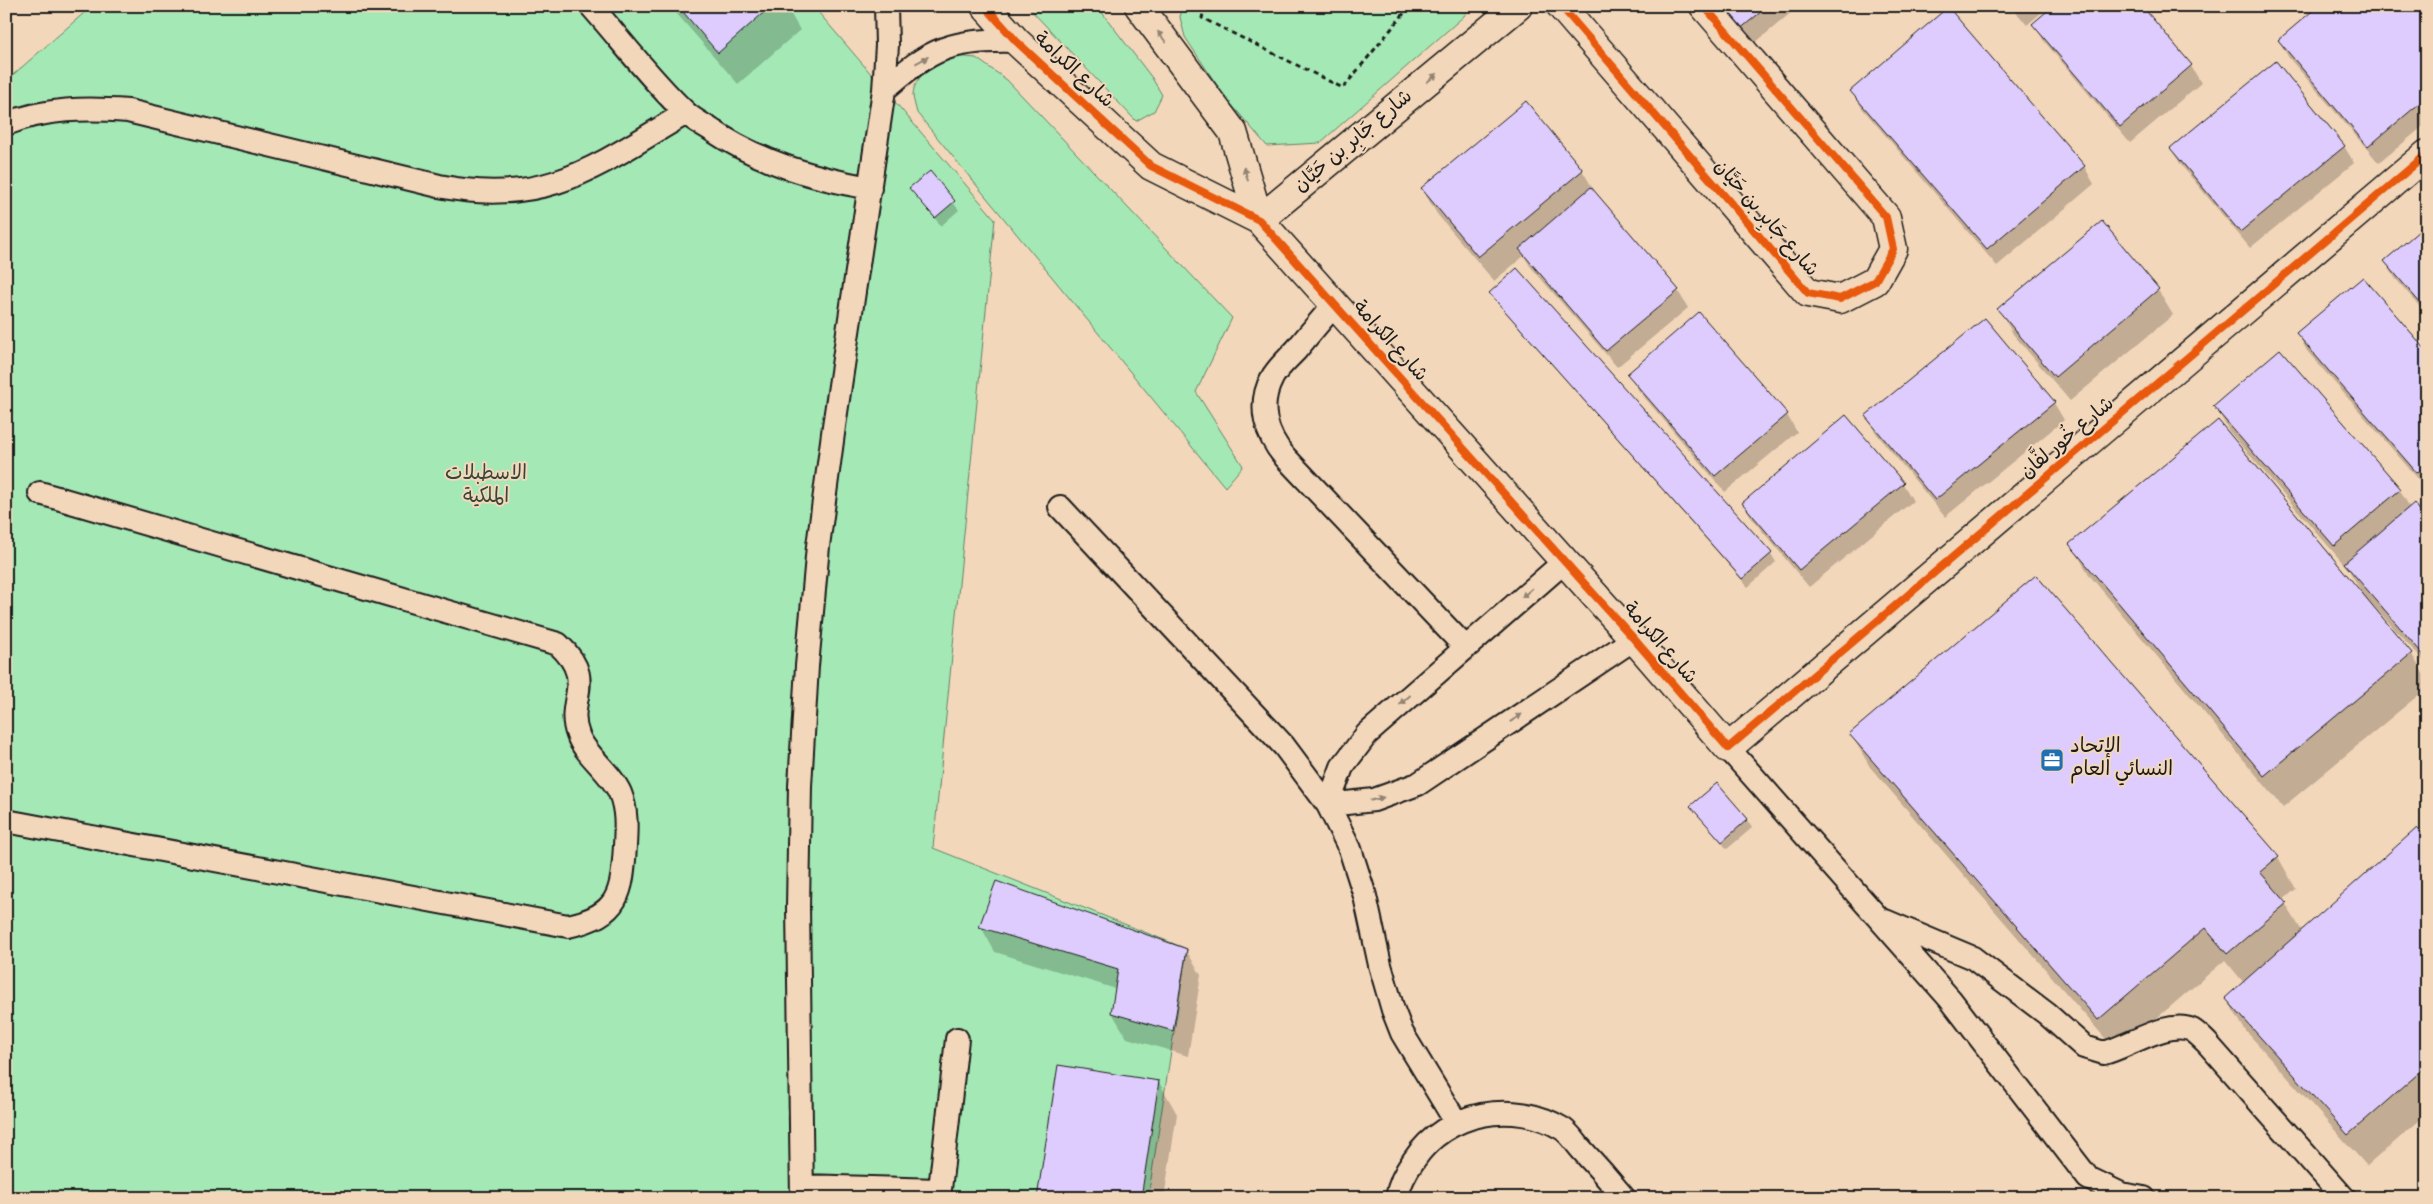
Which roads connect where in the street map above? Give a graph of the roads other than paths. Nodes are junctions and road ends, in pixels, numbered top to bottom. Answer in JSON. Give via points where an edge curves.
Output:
{"nodes":[{"id":1,"x":591,"y":6,"type":"edge"},
{"id":2,"x":886,"y":6,"type":"edge"},
{"id":3,"x":985,"y":6,"type":"edge"},
{"id":4,"x":1139,"y":6,"type":"edge"},
{"id":5,"x":1518,"y":6,"type":"edge"},
{"id":6,"x":1561,"y":6,"type":"edge"},
{"id":7,"x":1704,"y":6,"type":"edge"},
{"id":8,"x":1016,"y":41,"type":"junction"},
{"id":9,"x":884,"y":90,"type":"junction"},
{"id":10,"x":686,"y":113,"type":"junction"},
{"id":11,"x":6,"y":124,"type":"edge"},
{"id":12,"x":2427,"y":154,"type":"edge"},
{"id":13,"x":870,"y":188,"type":"junction"},
{"id":14,"x":1259,"y":220,"type":"junction"},
{"id":15,"x":1334,"y":305,"type":"junction"},
{"id":16,"x":40,"y":493,"type":"dead end"},
{"id":17,"x":1060,"y":507,"type":"dead end"},
{"id":18,"x":1564,"y":562,"type":"junction"},
{"id":19,"x":1634,"y":638,"type":"junction"},
{"id":20,"x":1465,"y":646,"type":"junction"},
{"id":21,"x":1728,"y":748,"type":"junction"},
{"id":22,"x":1328,"y":805,"type":"junction"},
{"id":23,"x":6,"y":821,"type":"edge"},
{"id":24,"x":1880,"y":920,"type":"junction"},
{"id":25,"x":957,"y":1039,"type":"dead end"},
{"id":26,"x":1456,"y":1122,"type":"junction"},
{"id":27,"x":802,"y":1192,"type":"edge"},
{"id":28,"x":939,"y":1194,"type":"edge"},
{"id":29,"x":1397,"y":1198,"type":"edge"},
{"id":30,"x":1624,"y":1198,"type":"edge"},
{"id":31,"x":2144,"y":1198,"type":"edge"},
{"id":32,"x":2344,"y":1198,"type":"edge"}],
"edges":[{"from":1,"to":10,"type":"lane"},
{"from":2,"to":9,"type":"lane"},
{"from":3,"to":8,"type":"street","name":"شارع الكرامة"},
{"from":14,"to":4,"type":"street","name":"شارع الكرامة","one_way":true,"via":[[1233,132]]},
{"from":14,"to":5,"type":"street","name":"شارع جَابِر بن حَيَّان","one_way":true},
{"from":6,"to":7,"type":"street","name":"شارع جَابِر بن حَيَّان","via":[[1808,293],[1840,299],[1875,281],[1893,248],[1886,217]]},
{"from":9,"to":8,"type":"lane","one_way":true,"via":[[911,65],[944,48],[979,40]]},
{"from":8,"to":14,"type":"street","name":"شارع الكرامة","via":[[1151,166]]},
{"from":9,"to":13,"type":"lane"},
{"from":10,"to":11,"type":"lane","via":[[589,170],[531,190],[500,193],[439,186],[128,111],[91,108],[54,111]]},
{"from":10,"to":13,"type":"lane","via":[[756,156],[827,179]]},
{"from":12,"to":21,"type":"street","name":"شارع خُور لفَّان"},
{"from":13,"to":27,"type":"lane","via":[[818,546],[807,675],[800,786],[798,907]]},
{"from":14,"to":15,"type":"street","name":"شارع الكرامة"},
{"from":15,"to":18,"type":"street","name":"شارع الكرامة"},
{"from":15,"to":20,"type":"lane","via":[[1272,378],[1264,411],[1267,428],[1274,444]]},
{"from":16,"to":23,"type":"lane","via":[[558,644],[570,655],[577,668],[578,736],[613,780],[625,808],[622,883],[602,914],[568,926]]},
{"from":17,"to":22,"type":"lane","via":[[1284,746]]},
{"from":18,"to":19,"type":"street","name":"شارع الكرامة"},
{"from":18,"to":20,"type":"lane","one_way":true},
{"from":19,"to":21,"type":"street","name":"شارع الكرامة"},
{"from":22,"to":19,"type":"lane","one_way":true,"via":[[1374,800],[1418,784]]},
{"from":20,"to":22,"type":"lane","one_way":true,"via":[[1358,744],[1342,767]]},
{"from":21,"to":24,"type":"lane"},
{"from":22,"to":26,"type":"lane","via":[[1350,849],[1365,896],[1393,1010],[1402,1032]]},
{"from":24,"to":31,"type":"lane","via":[[1950,999],[2088,1178],[2121,1194]]},
{"from":24,"to":32,"type":"lane","via":[[1973,958],[2047,1014],[2084,1047],[2104,1053],[2178,1026],[2193,1030]]},
{"from":25,"to":28,"type":"lane"},
{"from":26,"to":29,"type":"lane","via":[[1419,1152],[1406,1171]]},
{"from":26,"to":30,"type":"lane","via":[[1483,1114],[1512,1112],[1539,1118],[1565,1130]]},
{"from":27,"to":28,"type":"lane"}]}
